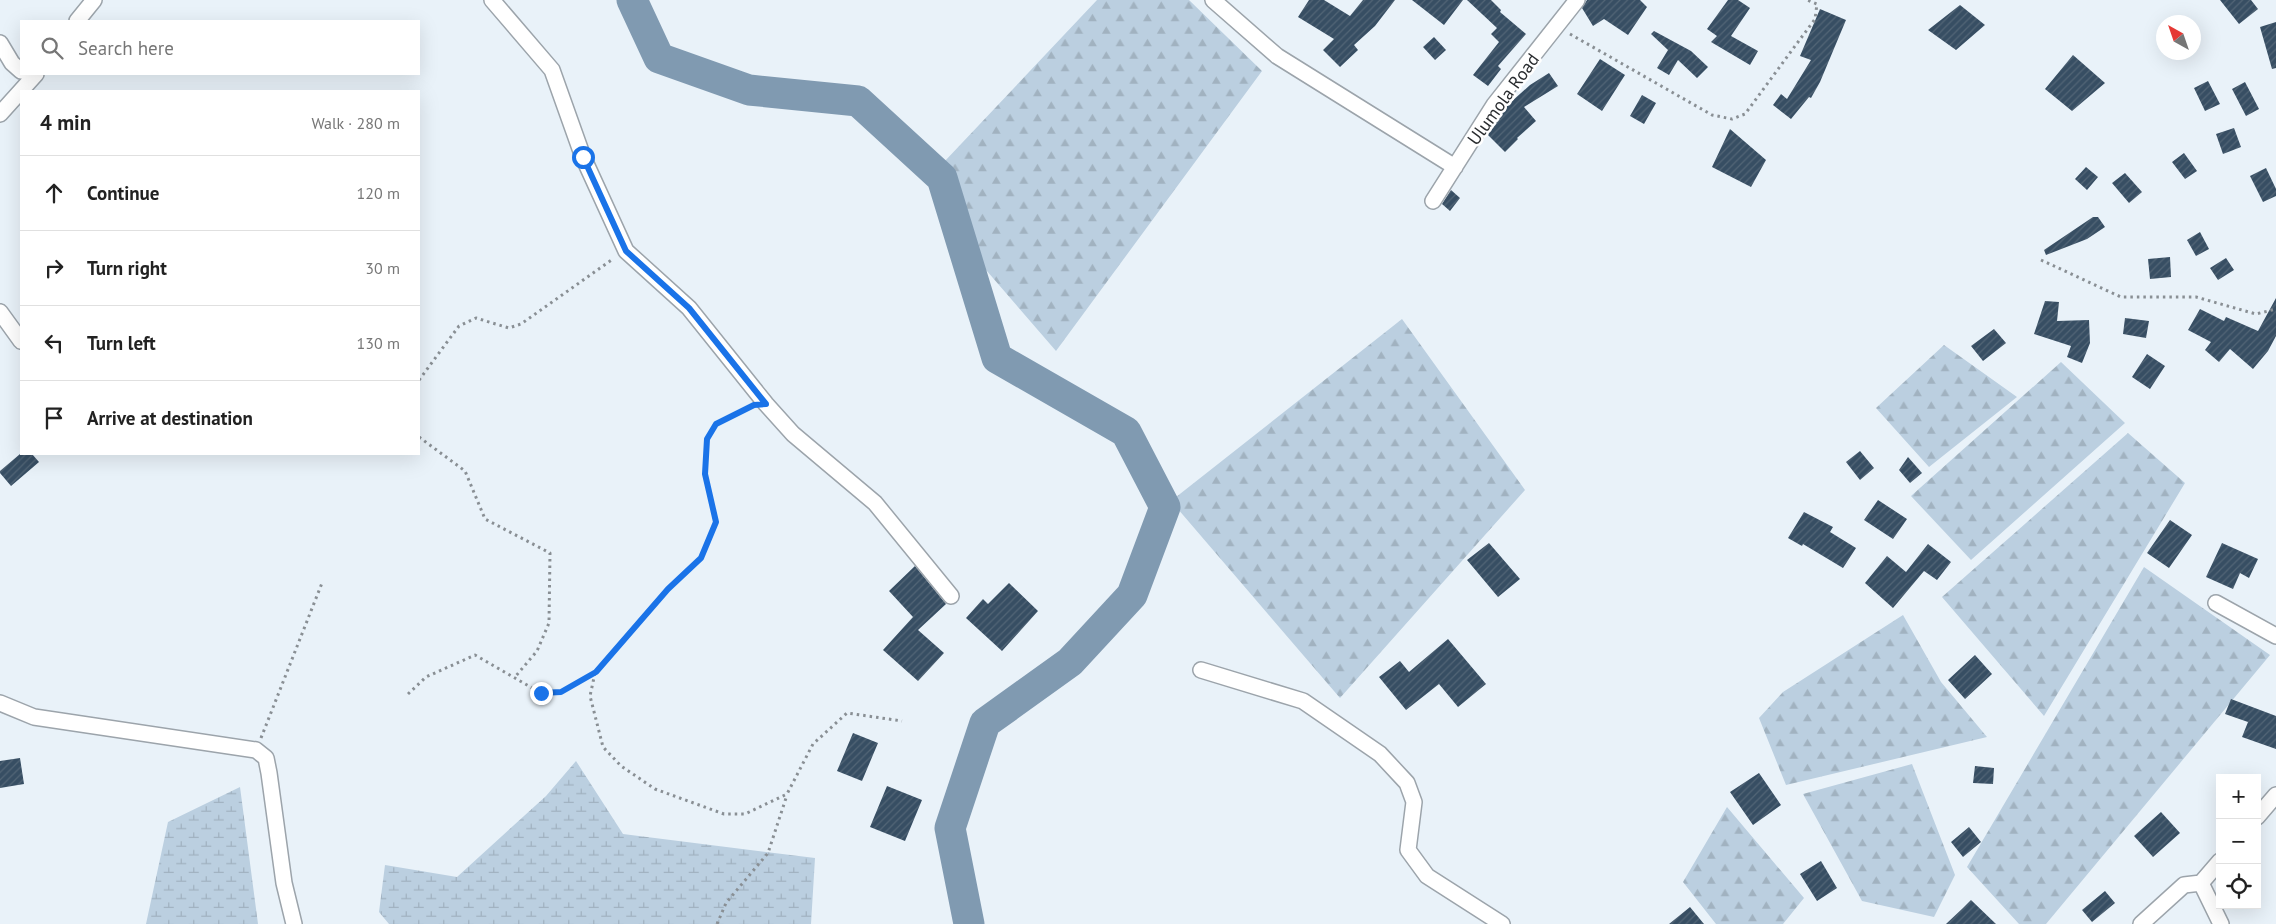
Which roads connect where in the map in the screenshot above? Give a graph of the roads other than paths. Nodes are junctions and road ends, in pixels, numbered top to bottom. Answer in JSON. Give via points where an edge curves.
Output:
{"nodes":[{"id":1,"x":94,"y":0,"type":"edge"},
{"id":2,"x":492,"y":0,"type":"edge"},
{"id":3,"x":1213,"y":0,"type":"edge"},
{"id":4,"x":1577,"y":0,"type":"edge"},
{"id":5,"x":78,"y":20,"type":"edge"},
{"id":6,"x":0,"y":44,"type":"edge"},
{"id":7,"x":20,"y":68,"type":"edge"},
{"id":8,"x":27,"y":75,"type":"edge"},
{"id":9,"x":0,"y":114,"type":"edge"},
{"id":10,"x":1455,"y":167,"type":"junction"},
{"id":11,"x":1433,"y":201,"type":"dead end"},
{"id":12,"x":0,"y":312,"type":"edge"},
{"id":13,"x":20,"y":340,"type":"edge"},
{"id":14,"x":952,"y":596,"type":"dead end"},
{"id":15,"x":2216,"y":603,"type":"dead end"},
{"id":16,"x":2276,"y":636,"type":"edge"},
{"id":17,"x":1201,"y":670,"type":"dead end"},
{"id":18,"x":0,"y":703,"type":"edge"},
{"id":19,"x":2276,"y":795,"type":"edge"},
{"id":20,"x":2261,"y":812,"type":"edge"},
{"id":21,"x":2217,"y":864,"type":"edge"},
{"id":22,"x":2200,"y":883,"type":"junction"},
{"id":23,"x":294,"y":924,"type":"edge"},
{"id":24,"x":1502,"y":924,"type":"edge"},
{"id":25,"x":2141,"y":924,"type":"edge"},
{"id":26,"x":2221,"y":924,"type":"edge"}],
"edges":[{"from":1,"to":5,"type":"street"},
{"from":2,"to":14,"type":"street","via":[[552,70],[583,157],[626,251],[689,308],[793,434],[875,503]]},
{"from":3,"to":10,"type":"street","via":[[1277,56]]},
{"from":4,"to":10,"type":"street","name":"Ulumola Road","via":[[1494,105]]},
{"from":6,"to":7,"type":"street","via":[[12,63]]},
{"from":8,"to":9,"type":"street"},
{"from":10,"to":11,"type":"street","name":"Ulumola Road"},
{"from":12,"to":13,"type":"street"},
{"from":15,"to":16,"type":"street"},
{"from":17,"to":24,"type":"street","via":[[1303,701],[1380,754],[1408,783],[1414,802],[1408,850],[1428,876]]},
{"from":18,"to":23,"type":"street","via":[[34,717],[256,750],[266,758],[284,883]]},
{"from":19,"to":20,"type":"street"},
{"from":21,"to":22,"type":"street"},
{"from":22,"to":25,"type":"street","via":[[2184,885]]},
{"from":22,"to":26,"type":"street"}]}
